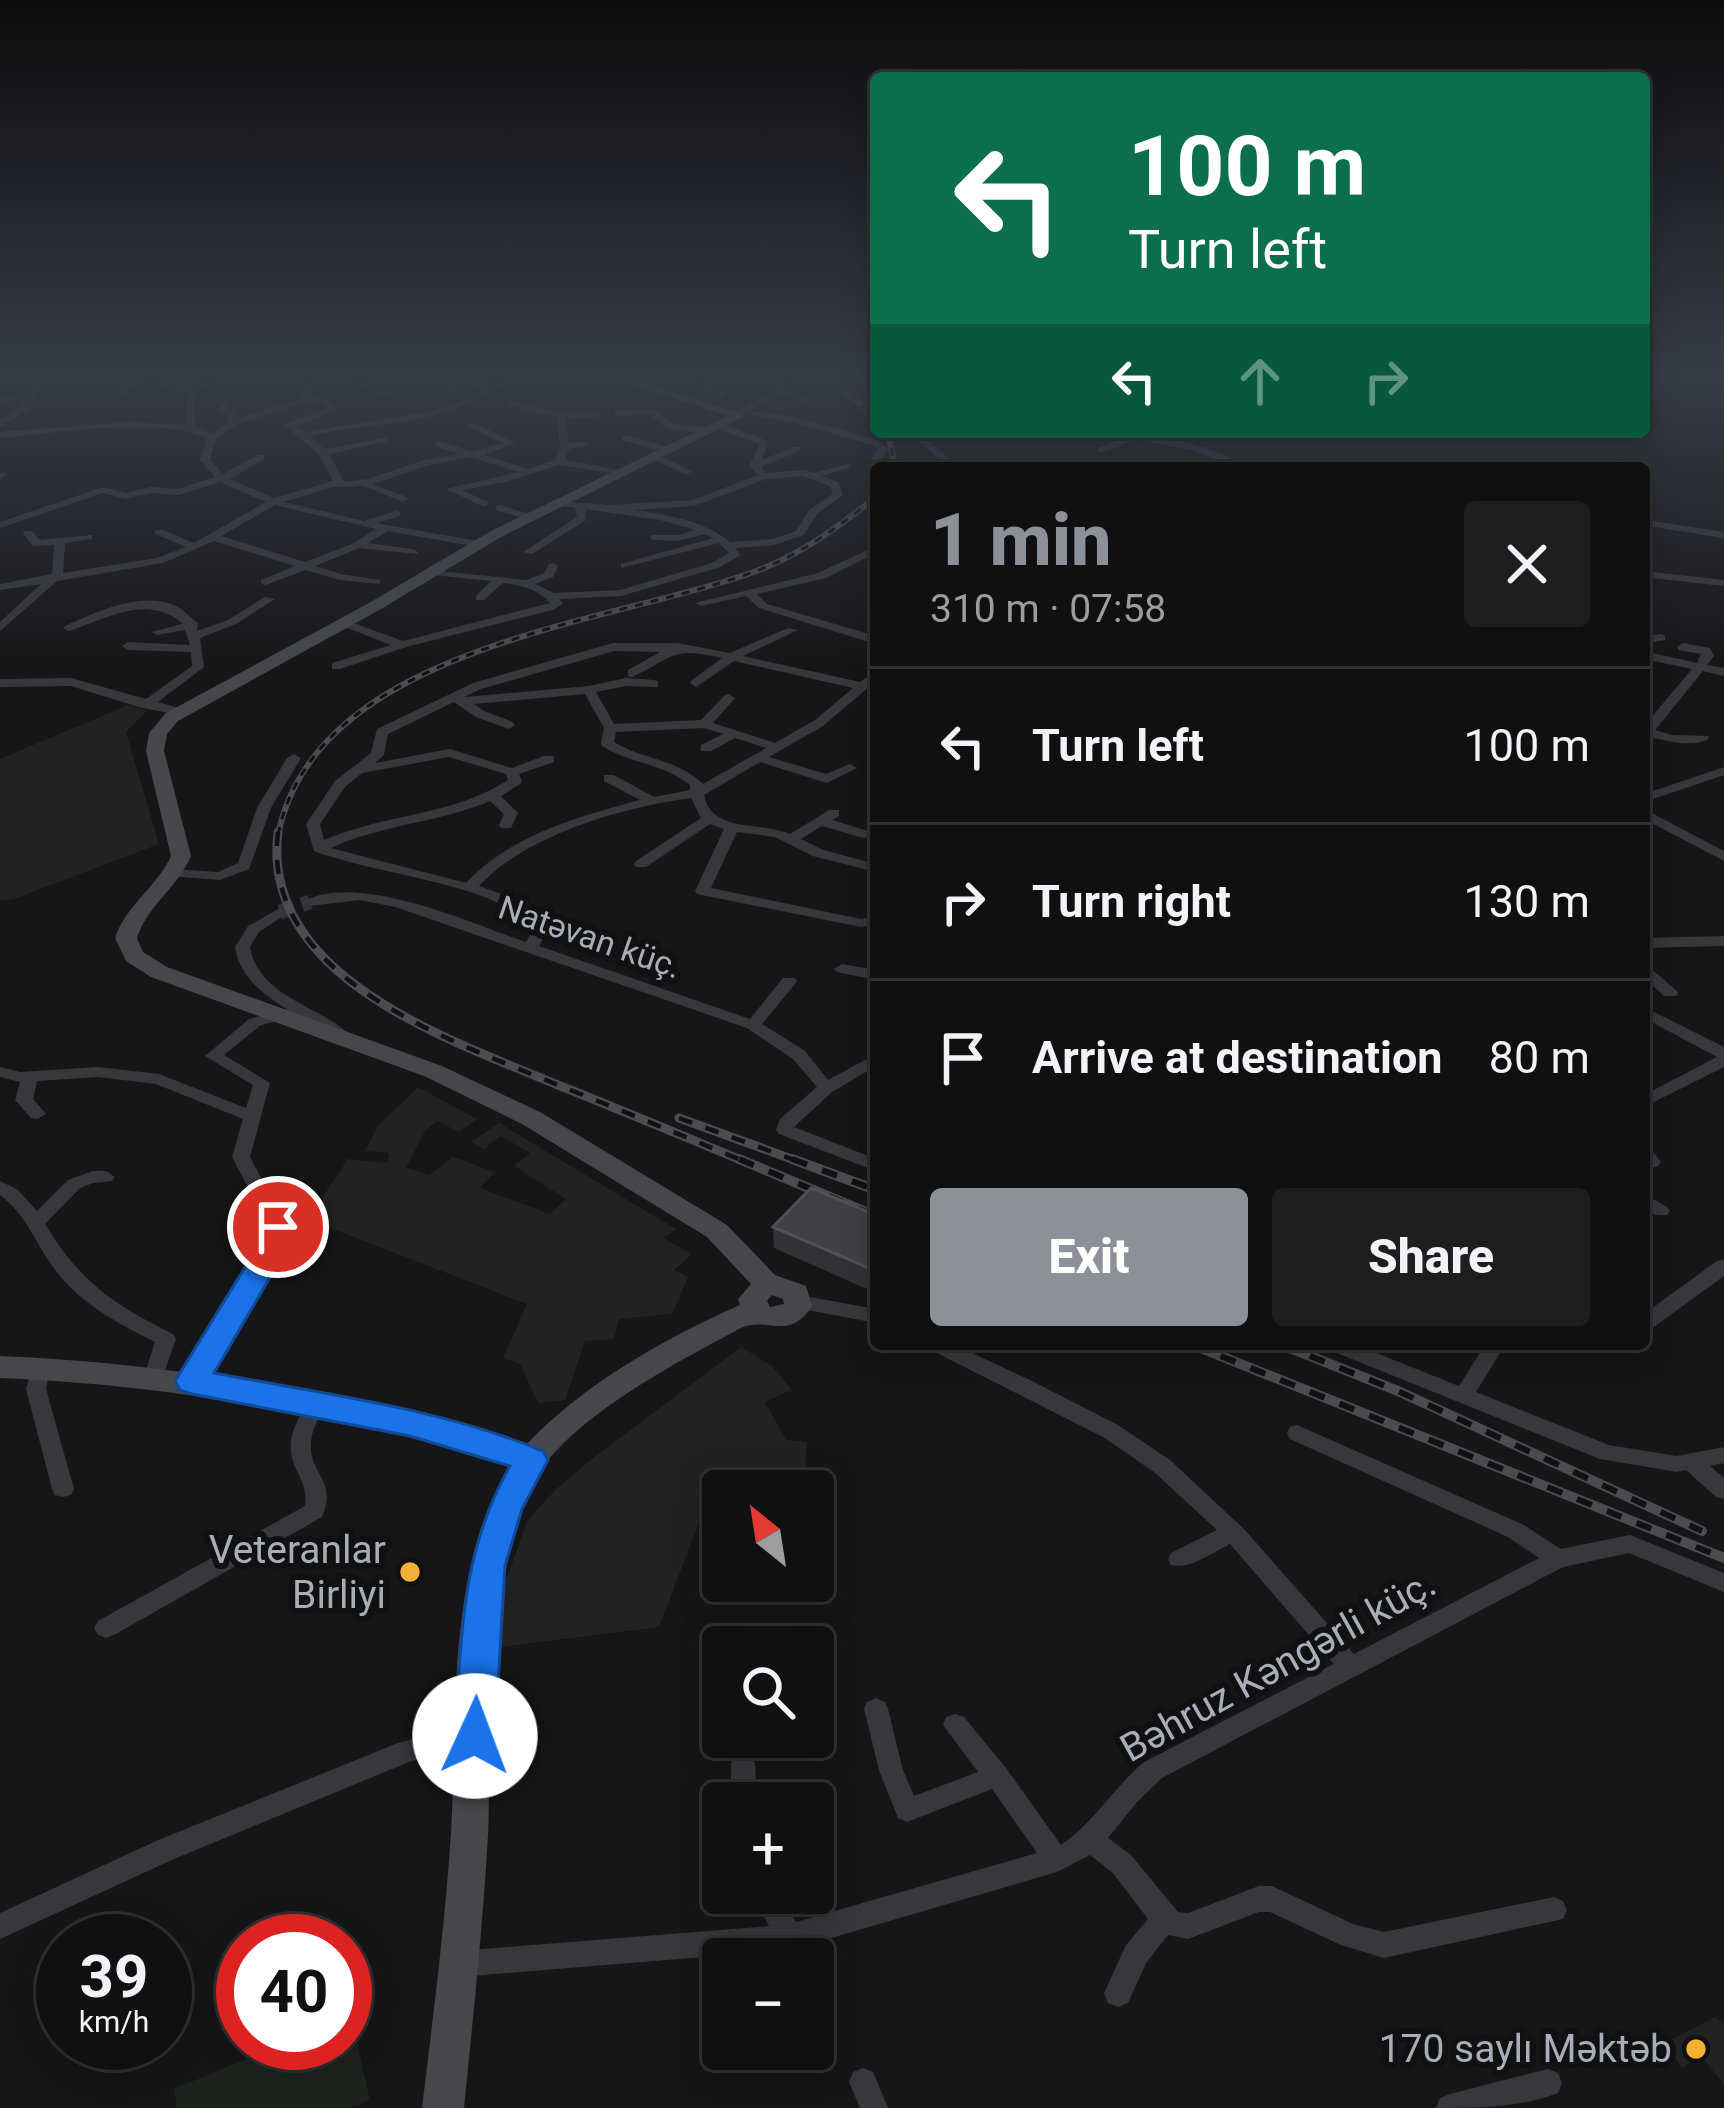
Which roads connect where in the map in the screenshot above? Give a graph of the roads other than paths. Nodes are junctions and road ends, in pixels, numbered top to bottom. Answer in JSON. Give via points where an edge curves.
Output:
{"nodes":[{"id":1,"x":219,"y":471,"type":"edge"},
{"id":2,"x":238,"y":471,"type":"edge"},
{"id":3,"x":336,"y":471,"type":"edge"},
{"id":4,"x":397,"y":471,"type":"edge"},
{"id":5,"x":619,"y":471,"type":"edge"},
{"id":6,"x":759,"y":471,"type":"edge"},
{"id":7,"x":764,"y":471,"type":"edge"},
{"id":8,"x":828,"y":471,"type":"edge"},
{"id":9,"x":529,"y":472,"type":"edge"},
{"id":10,"x":623,"y":472,"type":"joint"},
{"id":11,"x":816,"y":475,"type":"junction"},
{"id":12,"x":225,"y":477,"type":"junction"},
{"id":13,"x":367,"y":484,"type":"junction"},
{"id":14,"x":331,"y":486,"type":"junction"},
{"id":15,"x":352,"y":498,"type":"dead end"},
{"id":16,"x":403,"y":499,"type":"dead end"},
{"id":17,"x":273,"y":502,"type":"junction"},
{"id":18,"x":484,"y":504,"type":"dead end"},
{"id":19,"x":686,"y":504,"type":"junction"},
{"id":20,"x":570,"y":505,"type":"junction"},
{"id":21,"x":500,"y":508,"type":"dead end"},
{"id":22,"x":609,"y":508,"type":"junction"},
{"id":23,"x":0,"y":511,"type":"edge"},
{"id":24,"x":27,"y":514,"type":"junction"},
{"id":25,"x":396,"y":514,"type":"dead end"},
{"id":26,"x":530,"y":517,"type":"junction"},
{"id":27,"x":55,"y":521,"type":"dead end"},
{"id":28,"x":362,"y":524,"type":"junction"},
{"id":29,"x":1652,"y":524,"type":"dead end"},
{"id":30,"x":0,"y":525,"type":"edge"},
{"id":31,"x":386,"y":528,"type":"junction"},
{"id":32,"x":700,"y":529,"type":"junction"},
{"id":33,"x":159,"y":532,"type":"dead end"},
{"id":34,"x":28,"y":533,"type":"dead end"},
{"id":35,"x":213,"y":536,"type":"junction"},
{"id":36,"x":1724,"y":536,"type":"edge"},
{"id":37,"x":88,"y":537,"type":"dead end"},
{"id":38,"x":655,"y":537,"type":"dead end"},
{"id":39,"x":60,"y":542,"type":"junction"},
{"id":40,"x":726,"y":542,"type":"junction"},
{"id":41,"x":477,"y":544,"type":"junction"},
{"id":42,"x":358,"y":545,"type":"junction"},
{"id":43,"x":195,"y":548,"type":"junction"},
{"id":44,"x":413,"y":552,"type":"dead end"},
{"id":45,"x":528,"y":552,"type":"dead end"},
{"id":46,"x":870,"y":552,"type":"edge"},
{"id":47,"x":110,"y":556,"type":"dead end"},
{"id":48,"x":307,"y":566,"type":"junction"},
{"id":49,"x":553,"y":566,"type":"dead end"},
{"id":50,"x":625,"y":566,"type":"dead end"},
{"id":51,"x":136,"y":567,"type":"junction"},
{"id":52,"x":433,"y":572,"type":"junction"},
{"id":53,"x":1650,"y":575,"type":"edge"},
{"id":54,"x":340,"y":577,"type":"junction"},
{"id":55,"x":55,"y":578,"type":"junction"},
{"id":56,"x":500,"y":579,"type":"junction"},
{"id":57,"x":1702,"y":580,"type":"junction"},
{"id":58,"x":1723,"y":580,"type":"edge"},
{"id":59,"x":265,"y":582,"type":"dead end"},
{"id":60,"x":376,"y":582,"type":"dead end"},
{"id":61,"x":528,"y":583,"type":"junction"},
{"id":62,"x":0,"y":587,"type":"edge"},
{"id":63,"x":325,"y":591,"type":"dead end"},
{"id":64,"x":749,"y":592,"type":"junction"},
{"id":65,"x":105,"y":594,"type":"dead end"},
{"id":66,"x":552,"y":596,"type":"junction"},
{"id":67,"x":480,"y":598,"type":"dead end"},
{"id":68,"x":269,"y":599,"type":"dead end"},
{"id":69,"x":1700,"y":600,"type":"dead end"},
{"id":70,"x":700,"y":603,"type":"dead end"},
{"id":71,"x":122,"y":607,"type":"junction"},
{"id":72,"x":2,"y":621,"type":"edge"},
{"id":73,"x":344,"y":623,"type":"junction"},
{"id":74,"x":69,"y":628,"type":"dead end"},
{"id":75,"x":793,"y":630,"type":"dead end"},
{"id":76,"x":157,"y":632,"type":"dead end"},
{"id":77,"x":194,"y":637,"type":"junction"},
{"id":78,"x":870,"y":638,"type":"edge"},
{"id":79,"x":1661,"y":638,"type":"dead end"},
{"id":80,"x":734,"y":639,"type":"dead end"},
{"id":81,"x":1650,"y":639,"type":"edge"},
{"id":82,"x":674,"y":641,"type":"junction"},
{"id":83,"x":402,"y":645,"type":"junction"},
{"id":84,"x":128,"y":646,"type":"dead end"},
{"id":85,"x":1683,"y":646,"type":"dead end"},
{"id":86,"x":747,"y":650,"type":"junction"},
{"id":87,"x":1650,"y":656,"type":"edge"},
{"id":88,"x":731,"y":657,"type":"junction"},
{"id":89,"x":336,"y":666,"type":"dead end"},
{"id":90,"x":1699,"y":668,"type":"junction"},
{"id":91,"x":1724,"y":672,"type":"edge"},
{"id":92,"x":632,"y":674,"type":"dead end"},
{"id":93,"x":870,"y":680,"type":"edge"},
{"id":94,"x":0,"y":682,"type":"edge"},
{"id":95,"x":696,"y":683,"type":"dead end"},
{"id":96,"x":654,"y":684,"type":"dead end"},
{"id":97,"x":862,"y":686,"type":"junction"},
{"id":98,"x":589,"y":690,"type":"junction"},
{"id":99,"x":458,"y":698,"type":"junction"},
{"id":100,"x":729,"y":698,"type":"dead end"},
{"id":101,"x":146,"y":705,"type":"junction"},
{"id":102,"x":178,"y":712,"type":"junction"},
{"id":103,"x":705,"y":724,"type":"junction"},
{"id":104,"x":509,"y":725,"type":"dead end"},
{"id":105,"x":1650,"y":727,"type":"edge"},
{"id":106,"x":610,"y":728,"type":"junction"},
{"id":107,"x":1650,"y":733,"type":"edge"},
{"id":108,"x":732,"y":735,"type":"junction"},
{"id":109,"x":1703,"y":739,"type":"dead end"},
{"id":110,"x":706,"y":748,"type":"dead end"},
{"id":111,"x":778,"y":748,"type":"junction"},
{"id":112,"x":294,"y":758,"type":"dead end"},
{"id":113,"x":549,"y":759,"type":"dead end"},
{"id":114,"x":762,"y":759,"type":"junction"},
{"id":115,"x":850,"y":768,"type":"dead end"},
{"id":116,"x":362,"y":769,"type":"junction"},
{"id":117,"x":1724,"y":771,"type":"edge"},
{"id":118,"x":512,"y":772,"type":"junction"},
{"id":119,"x":609,"y":778,"type":"dead end"},
{"id":120,"x":697,"y":793,"type":"junction"},
{"id":121,"x":493,"y":796,"type":"junction"},
{"id":122,"x":1650,"y":797,"type":"edge"},
{"id":123,"x":654,"y":802,"type":"junction"},
{"id":124,"x":1650,"y":816,"type":"edge"},
{"id":125,"x":710,"y":819,"type":"junction"},
{"id":126,"x":506,"y":825,"type":"dead end"},
{"id":127,"x":732,"y":827,"type":"junction"},
{"id":128,"x":863,"y":835,"type":"dead end"},
{"id":129,"x":790,"y":839,"type":"junction"},
{"id":130,"x":319,"y":848,"type":"junction"},
{"id":131,"x":1724,"y":856,"type":"edge"},
{"id":132,"x":641,"y":864,"type":"dead end"},
{"id":133,"x":870,"y":866,"type":"edge"},
{"id":134,"x":173,"y":873,"type":"junction"},
{"id":135,"x":468,"y":889,"type":"junction"},
{"id":136,"x":310,"y":902,"type":"tunnel mouth"},
{"id":137,"x":280,"y":912,"type":"tunnel mouth"},
{"id":138,"x":870,"y":922,"type":"edge"},
{"id":139,"x":1724,"y":940,"type":"edge"},
{"id":140,"x":1650,"y":944,"type":"edge"},
{"id":141,"x":530,"y":948,"type":"junction"},
{"id":142,"x":842,"y":969,"type":"dead end"},
{"id":143,"x":870,"y":974,"type":"edge"},
{"id":144,"x":1650,"y":975,"type":"edge"},
{"id":145,"x":789,"y":981,"type":"dead end"},
{"id":146,"x":1670,"y":993,"type":"dead end"},
{"id":147,"x":301,"y":1010,"type":"junction"},
{"id":148,"x":270,"y":1014,"type":"junction"},
{"id":149,"x":1650,"y":1015,"type":"edge"},
{"id":150,"x":753,"y":1025,"type":"junction"},
{"id":151,"x":361,"y":1046,"type":"junction"},
{"id":152,"x":1724,"y":1057,"type":"edge"},
{"id":153,"x":870,"y":1062,"type":"edge"},
{"id":154,"x":0,"y":1072,"type":"edge"},
{"id":155,"x":30,"y":1077,"type":"junction"},
{"id":156,"x":826,"y":1088,"type":"junction"},
{"id":157,"x":1650,"y":1099,"type":"edge"},
{"id":158,"x":37,"y":1114,"type":"dead end"},
{"id":159,"x":252,"y":1116,"type":"junction"},
{"id":160,"x":870,"y":1163,"type":"edge"},
{"id":161,"x":106,"y":1177,"type":"dead end"},
{"id":162,"x":0,"y":1187,"type":"edge"},
{"id":163,"x":35,"y":1223,"type":"junction"},
{"id":164,"x":1724,"y":1266,"type":"edge"},
{"id":165,"x":762,"y":1298,"type":"junction"},
{"id":166,"x":799,"y":1302,"type":"joint"},
{"id":167,"x":870,"y":1315,"type":"edge"},
{"id":168,"x":1650,"y":1320,"type":"edge"},
{"id":169,"x":947,"y":1350,"type":"edge"},
{"id":170,"x":1349,"y":1350,"type":"edge"},
{"id":171,"x":1492,"y":1350,"type":"dead end"},
{"id":172,"x":0,"y":1367,"type":"edge"},
{"id":173,"x":40,"y":1368,"type":"junction"},
{"id":174,"x":154,"y":1376,"type":"junction"},
{"id":175,"x":192,"y":1381,"type":"junction"},
{"id":176,"x":1463,"y":1396,"type":"junction"},
{"id":177,"x":316,"y":1405,"type":"junction"},
{"id":178,"x":1297,"y":1433,"type":"dead end"},
{"id":179,"x":1724,"y":1455,"type":"edge"},
{"id":180,"x":531,"y":1460,"type":"junction"},
{"id":181,"x":1691,"y":1462,"type":"junction"},
{"id":182,"x":63,"y":1489,"type":"dead end"},
{"id":183,"x":1724,"y":1491,"type":"edge"},
{"id":184,"x":1231,"y":1533,"type":"junction"},
{"id":185,"x":1179,"y":1559,"type":"dead end"},
{"id":186,"x":1558,"y":1559,"type":"junction"},
{"id":187,"x":1724,"y":1583,"type":"edge"},
{"id":188,"x":106,"y":1628,"type":"dead end"},
{"id":189,"x":1351,"y":1667,"type":"junction"},
{"id":190,"x":876,"y":1709,"type":"dead end"},
{"id":191,"x":955,"y":1726,"type":"dead end"},
{"id":192,"x":475,"y":1736,"type":"junction"},
{"id":193,"x":743,"y":1764,"type":"dead end"},
{"id":194,"x":997,"y":1776,"type":"junction"},
{"id":195,"x":743,"y":1782,"type":"edge"},
{"id":196,"x":1092,"y":1841,"type":"junction"},
{"id":197,"x":1057,"y":1860,"type":"junction"},
{"id":198,"x":1553,"y":1910,"type":"dead end"},
{"id":199,"x":777,"y":1914,"type":"edge"},
{"id":200,"x":5,"y":1918,"type":"edge"},
{"id":201,"x":1163,"y":1918,"type":"junction"},
{"id":202,"x":790,"y":1937,"type":"junction"},
{"id":203,"x":458,"y":1964,"type":"junction"},
{"id":204,"x":1118,"y":1993,"type":"dead end"},
{"id":205,"x":1548,"y":2083,"type":"dead end"},
{"id":206,"x":443,"y":2108,"type":"edge"},
{"id":207,"x":1450,"y":2108,"type":"edge"}],
"edges":[{"from":1,"to":12,"type":"street"},
{"from":2,"to":12,"type":"street"},
{"from":3,"to":14,"type":"street","via":[[340,478]]},
{"from":4,"to":13,"type":"street"},
{"from":5,"to":10,"type":"street"},
{"from":6,"to":19,"type":"street"},
{"from":7,"to":11,"type":"street"},
{"from":8,"to":11,"type":"street"},
{"from":9,"to":18,"type":"street","via":[[451,489]]},
{"from":10,"to":20,"type":"street"},
{"from":11,"to":40,"type":"street","via":[[838,495],[800,533]]},
{"from":12,"to":17,"type":"street"},
{"from":12,"to":24,"type":"street","via":[[175,493],[98,490]]},
{"from":13,"to":14,"type":"street"},
{"from":13,"to":16,"type":"street"},
{"from":14,"to":15,"type":"street"},
{"from":14,"to":17,"type":"street"},
{"from":17,"to":28,"type":"street"},
{"from":17,"to":35,"type":"street"},
{"from":19,"to":22,"type":"street"},
{"from":19,"to":32,"type":"street","via":[[711,519]]},
{"from":20,"to":22,"type":"street"},
{"from":20,"to":26,"type":"street"},
{"from":20,"to":45,"type":"street","via":[[583,518]]},
{"from":21,"to":26,"type":"street"},
{"from":22,"to":32,"type":"street"},
{"from":23,"to":24,"type":"street"},
{"from":24,"to":27,"type":"street"},
{"from":24,"to":30,"type":"street"},
{"from":25,"to":28,"type":"street"},
{"from":26,"to":41,"type":"street"},
{"from":28,"to":31,"type":"street"},
{"from":29,"to":36,"type":"street"},
{"from":31,"to":41,"type":"street"},
{"from":31,"to":42,"type":"street"},
{"from":32,"to":38,"type":"street"},
{"from":32,"to":40,"type":"street"},
{"from":33,"to":43,"type":"street"},
{"from":34,"to":39,"type":"street","via":[[34,544]]},
{"from":35,"to":43,"type":"street"},
{"from":35,"to":48,"type":"street"},
{"from":37,"to":39,"type":"street"},
{"from":39,"to":55,"type":"street"},
{"from":40,"to":50,"type":"street"},
{"from":40,"to":66,"type":"street","via":[[735,554],[726,562],[621,593]]},
{"from":41,"to":52,"type":"street"},
{"from":42,"to":44,"type":"street"},
{"from":42,"to":48,"type":"street"},
{"from":43,"to":51,"type":"street"},
{"from":46,"to":64,"type":"street","via":[[822,576]]},
{"from":47,"to":51,"type":"street"},
{"from":48,"to":54,"type":"street"},
{"from":48,"to":59,"type":"street"},
{"from":49,"to":61,"type":"street"},
{"from":51,"to":55,"type":"street"},
{"from":52,"to":56,"type":"street"},
{"from":52,"to":73,"type":"street"},
{"from":53,"to":57,"type":"street"},
{"from":54,"to":60,"type":"street"},
{"from":54,"to":63,"type":"street"},
{"from":55,"to":62,"type":"street"},
{"from":55,"to":72,"type":"street"},
{"from":56,"to":61,"type":"street"},
{"from":56,"to":67,"type":"street"},
{"from":57,"to":58,"type":"street"},
{"from":57,"to":69,"type":"street"},
{"from":61,"to":66,"type":"street"},
{"from":64,"to":70,"type":"street"},
{"from":64,"to":78,"type":"street","via":[[763,606]]},
{"from":65,"to":71,"type":"street"},
{"from":66,"to":83,"type":"street","via":[[557,604],[549,608]]},
{"from":68,"to":77,"type":"street"},
{"from":71,"to":74,"type":"street"},
{"from":71,"to":77,"type":"street","via":[[183,613]]},
{"from":73,"to":83,"type":"street"},
{"from":73,"to":102,"type":"street"},
{"from":75,"to":86,"type":"street"},
{"from":76,"to":77,"type":"street"},
{"from":77,"to":84,"type":"street","via":[[155,651]]},
{"from":77,"to":101,"type":"street","via":[[193,675]]},
{"from":79,"to":81,"type":"street"},
{"from":80,"to":86,"type":"street"},
{"from":82,"to":88,"type":"street"},
{"from":82,"to":92,"type":"street"},
{"from":82,"to":99,"type":"street","via":[[590,651]]},
{"from":83,"to":89,"type":"street"},
{"from":85,"to":90,"type":"street","via":[[1708,652]]},
{"from":86,"to":88,"type":"street"},
{"from":87,"to":90,"type":"street"},
{"from":88,"to":95,"type":"street"},
{"from":88,"to":97,"type":"street"},
{"from":90,"to":91,"type":"street"},
{"from":90,"to":105,"type":"street"},
{"from":93,"to":97,"type":"street"},
{"from":94,"to":101,"type":"street","via":[[71,682]]},
{"from":96,"to":98,"type":"street"},
{"from":97,"to":111,"type":"street"},
{"from":98,"to":99,"type":"street"},
{"from":98,"to":106,"type":"street"},
{"from":99,"to":104,"type":"street"},
{"from":99,"to":116,"type":"street","via":[[382,732],[377,754]]},
{"from":100,"to":103,"type":"street"},
{"from":101,"to":102,"type":"street"},
{"from":102,"to":134,"type":"street","via":[[154,740],[182,850]]},
{"from":103,"to":106,"type":"street"},
{"from":103,"to":108,"type":"street"},
{"from":106,"to":120,"type":"street","via":[[613,748],[674,766]]},
{"from":107,"to":109,"type":"street"},
{"from":108,"to":110,"type":"street"},
{"from":108,"to":111,"type":"street"},
{"from":111,"to":114,"type":"street"},
{"from":112,"to":134,"type":"street","via":[[264,808],[244,866],[220,876]]},
{"from":113,"to":118,"type":"street"},
{"from":114,"to":115,"type":"street","via":[[827,779]]},
{"from":114,"to":120,"type":"street"},
{"from":116,"to":118,"type":"street","via":[[450,753]]},
{"from":116,"to":130,"type":"street","via":[[340,784],[313,824]]},
{"from":117,"to":122,"type":"street"},
{"from":118,"to":121,"type":"street","via":[[515,781]]},
{"from":119,"to":123,"type":"street"},
{"from":120,"to":123,"type":"street"},
{"from":120,"to":125,"type":"street"},
{"from":121,"to":126,"type":"street","via":[[511,813]]},
{"from":121,"to":130,"type":"street","via":[[349,832]]},
{"from":123,"to":135,"type":"street","via":[[506,854]]},
{"from":124,"to":131,"type":"street"},
{"from":125,"to":127,"type":"street"},
{"from":125,"to":132,"type":"street"},
{"from":127,"to":129,"type":"street"},
{"from":127,"to":138,"type":"street","via":[[702,891]]},
{"from":128,"to":129,"type":"street","via":[[828,818]]},
{"from":129,"to":133,"type":"street"},
{"from":130,"to":135,"type":"street"},
{"from":134,"to":148,"type":"street","via":[[133,919],[128,947],[159,972]]},
{"from":135,"to":141,"type":"street","via":[[538,919]]},
{"from":136,"to":141,"type":"street","name":"Natəvan küç.","via":[[376,898]]},
{"from":137,"to":147,"type":"street","via":[[254,929],[242,956],[266,990]]},
{"from":139,"to":140,"type":"street"},
{"from":141,"to":150,"type":"street","name":"Natəvan küç."},
{"from":142,"to":143,"type":"street"},
{"from":144,"to":146,"type":"street"},
{"from":145,"to":150,"type":"street"},
{"from":147,"to":148,"type":"street"},
{"from":147,"to":151,"type":"street"},
{"from":148,"to":151,"type":"street"},
{"from":148,"to":159,"type":"street","via":[[213,1057],[262,1083]]},
{"from":149,"to":152,"type":"street"},
{"from":150,"to":156,"type":"street","name":"Natəvan küç.","via":[[799,1054]]},
{"from":151,"to":165,"type":"street","via":[[531,1118],[717,1231]]},
{"from":152,"to":157,"type":"street"},
{"from":153,"to":156,"type":"street"},
{"from":154,"to":155,"type":"street"},
{"from":155,"to":158,"type":"street","via":[[24,1100]]},
{"from":155,"to":159,"type":"street","via":[[159,1079]]},
{"from":156,"to":160,"type":"street","via":[[785,1130]]},
{"from":159,"to":175,"type":"street","via":[[241,1157],[275,1216],[277,1238]]},
{"from":161,"to":163,"type":"street","via":[[74,1180]]},
{"from":162,"to":163,"type":"street"},
{"from":163,"to":174,"type":"street","via":[[53,1255],[102,1305],[166,1339]]},
{"from":164,"to":168,"type":"street"},
{"from":165,"to":166,"type":"street","via":[[788,1287]]},
{"from":165,"to":180,"type":"street","via":[[674,1352]]},
{"from":166,"to":167,"type":"street"},
{"from":169,"to":184,"type":"street","via":[[1142,1452]]},
{"from":170,"to":176,"type":"street"},
{"from":171,"to":176,"type":"street"},
{"from":172,"to":173,"type":"street"},
{"from":173,"to":174,"type":"street"},
{"from":173,"to":182,"type":"street","via":[[36,1389]]},
{"from":174,"to":175,"type":"street"},
{"from":175,"to":177,"type":"street"},
{"from":176,"to":181,"type":"street","via":[[1607,1454]]},
{"from":177,"to":180,"type":"street","via":[[464,1436]]},
{"from":177,"to":188,"type":"street","via":[[298,1434],[318,1492],[314,1511]]},
{"from":178,"to":186,"type":"street","via":[[1516,1531]]},
{"from":179,"to":181,"type":"street"},
{"from":180,"to":192,"type":"street","via":[[504,1508],[487,1566]]},
{"from":181,"to":183,"type":"street"},
{"from":184,"to":185,"type":"street"},
{"from":184,"to":189,"type":"street"},
{"from":186,"to":187,"type":"street","name":"Bəhruz Kəngərli küç.","via":[[1630,1544]]},
{"from":186,"to":189,"type":"street","name":"Bəhruz Kəngərli küç."},
{"from":189,"to":196,"type":"street","name":"Bəhruz Kəngərli küç.","via":[[1153,1770],[1123,1795]]},
{"from":190,"to":194,"type":"street","via":[[907,1810]]},
{"from":191,"to":194,"type":"street"},
{"from":192,"to":200,"type":"street","via":[[407,1751]]},
{"from":192,"to":203,"type":"street"},
{"from":193,"to":195,"type":"street"},
{"from":194,"to":197,"type":"street"},
{"from":196,"to":197,"type":"street","name":"Bəhruz Kəngərli küç."},
{"from":196,"to":201,"type":"street","via":[[1122,1864]]},
{"from":197,"to":202,"type":"street","name":"Bəhruz Kəngərli küç."},
{"from":198,"to":201,"type":"street","via":[[1384,1945],[1272,1899],[1189,1926]]},
{"from":199,"to":202,"type":"street"},
{"from":201,"to":204,"type":"street"},
{"from":202,"to":203,"type":"street","name":"Bəhruz Kəngərli küç."},
{"from":203,"to":206,"type":"street"},
{"from":205,"to":207,"type":"street"}]}
